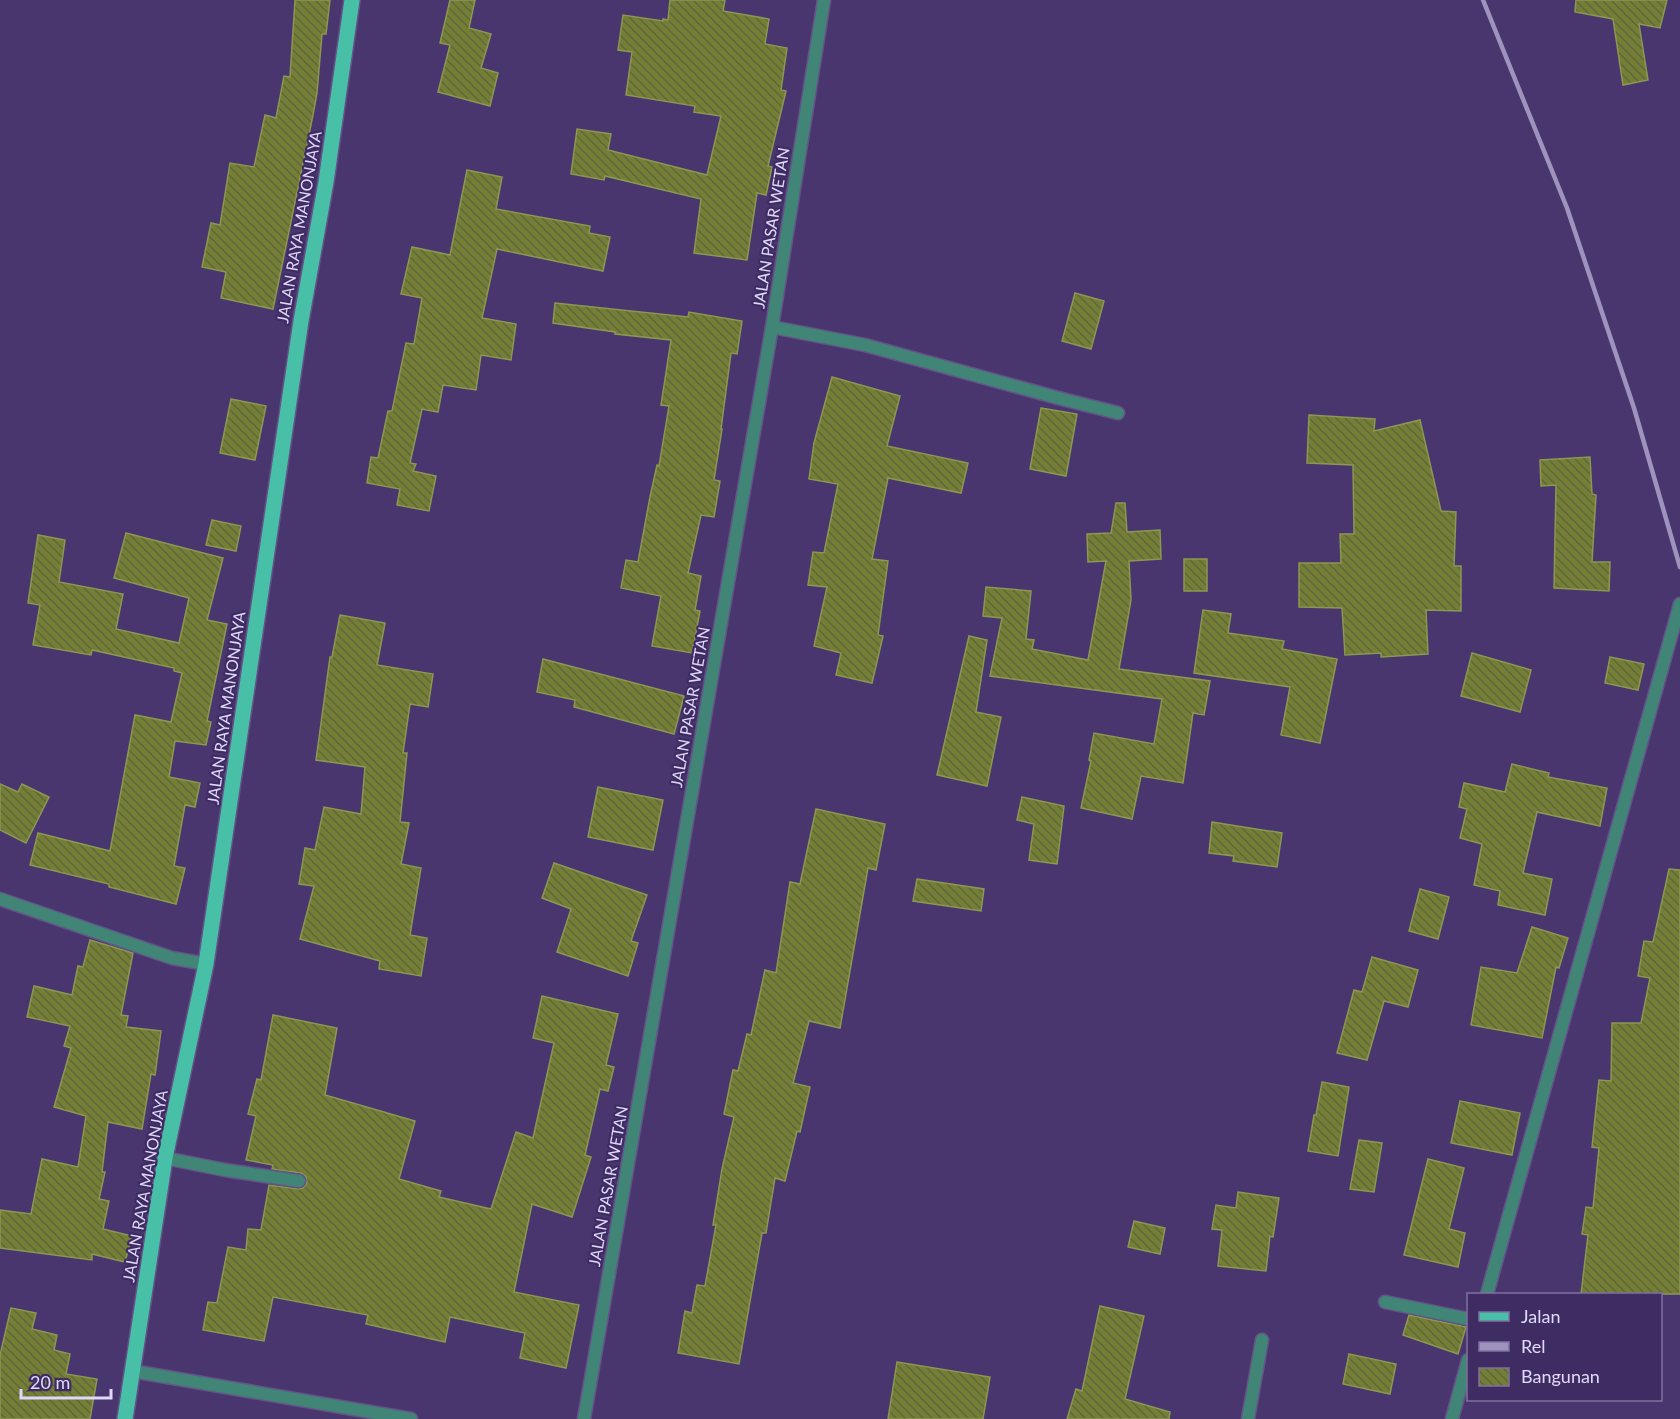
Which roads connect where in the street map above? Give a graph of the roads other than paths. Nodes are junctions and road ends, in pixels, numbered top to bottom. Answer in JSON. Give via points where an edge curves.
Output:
{"nodes":[{"id":1,"x":352,"y":0,"type":"edge"},
{"id":2,"x":824,"y":0,"type":"edge"},
{"id":3,"x":772,"y":327,"type":"junction"},
{"id":4,"x":1118,"y":413,"type":"dead end"},
{"id":5,"x":1680,"y":604,"type":"edge"},
{"id":6,"x":0,"y":899,"type":"edge"},
{"id":7,"x":206,"y":964,"type":"junction"},
{"id":8,"x":165,"y":1158,"type":"junction"},
{"id":9,"x":298,"y":1181,"type":"dead end"},
{"id":10,"x":1487,"y":1293,"type":"edge"},
{"id":11,"x":1385,"y":1302,"type":"dead end"},
{"id":12,"x":1467,"y":1319,"type":"edge"},
{"id":13,"x":1262,"y":1340,"type":"dead end"},
{"id":14,"x":1467,"y":1364,"type":"edge"},
{"id":15,"x":132,"y":1371,"type":"junction"},
{"id":16,"x":125,"y":1419,"type":"edge"},
{"id":17,"x":411,"y":1419,"type":"edge"},
{"id":18,"x":584,"y":1419,"type":"edge"},
{"id":19,"x":1248,"y":1419,"type":"edge"},
{"id":20,"x":1452,"y":1419,"type":"edge"}],
"edges":[{"from":1,"to":7,"type":"main road","name":"JALAN RAYA MANONJAYA"},
{"from":2,"to":3,"type":"street","name":"JALAN PASAR WETAN"},
{"from":3,"to":4,"type":"street","via":[[865,345]]},
{"from":3,"to":18,"type":"street","name":"JALAN PASAR WETAN"},
{"from":5,"to":10,"type":"street"},
{"from":6,"to":7,"type":"street","via":[[172,958]]},
{"from":7,"to":8,"type":"main road","name":"JALAN RAYA MANONJAYA"},
{"from":8,"to":9,"type":"street"},
{"from":8,"to":15,"type":"main road","name":"JALAN RAYA MANONJAYA"},
{"from":11,"to":12,"type":"street"},
{"from":13,"to":19,"type":"street"},
{"from":14,"to":20,"type":"street"},
{"from":15,"to":16,"type":"main road","name":"JALAN RAYA MANONJAYA"},
{"from":15,"to":17,"type":"street"}]}
